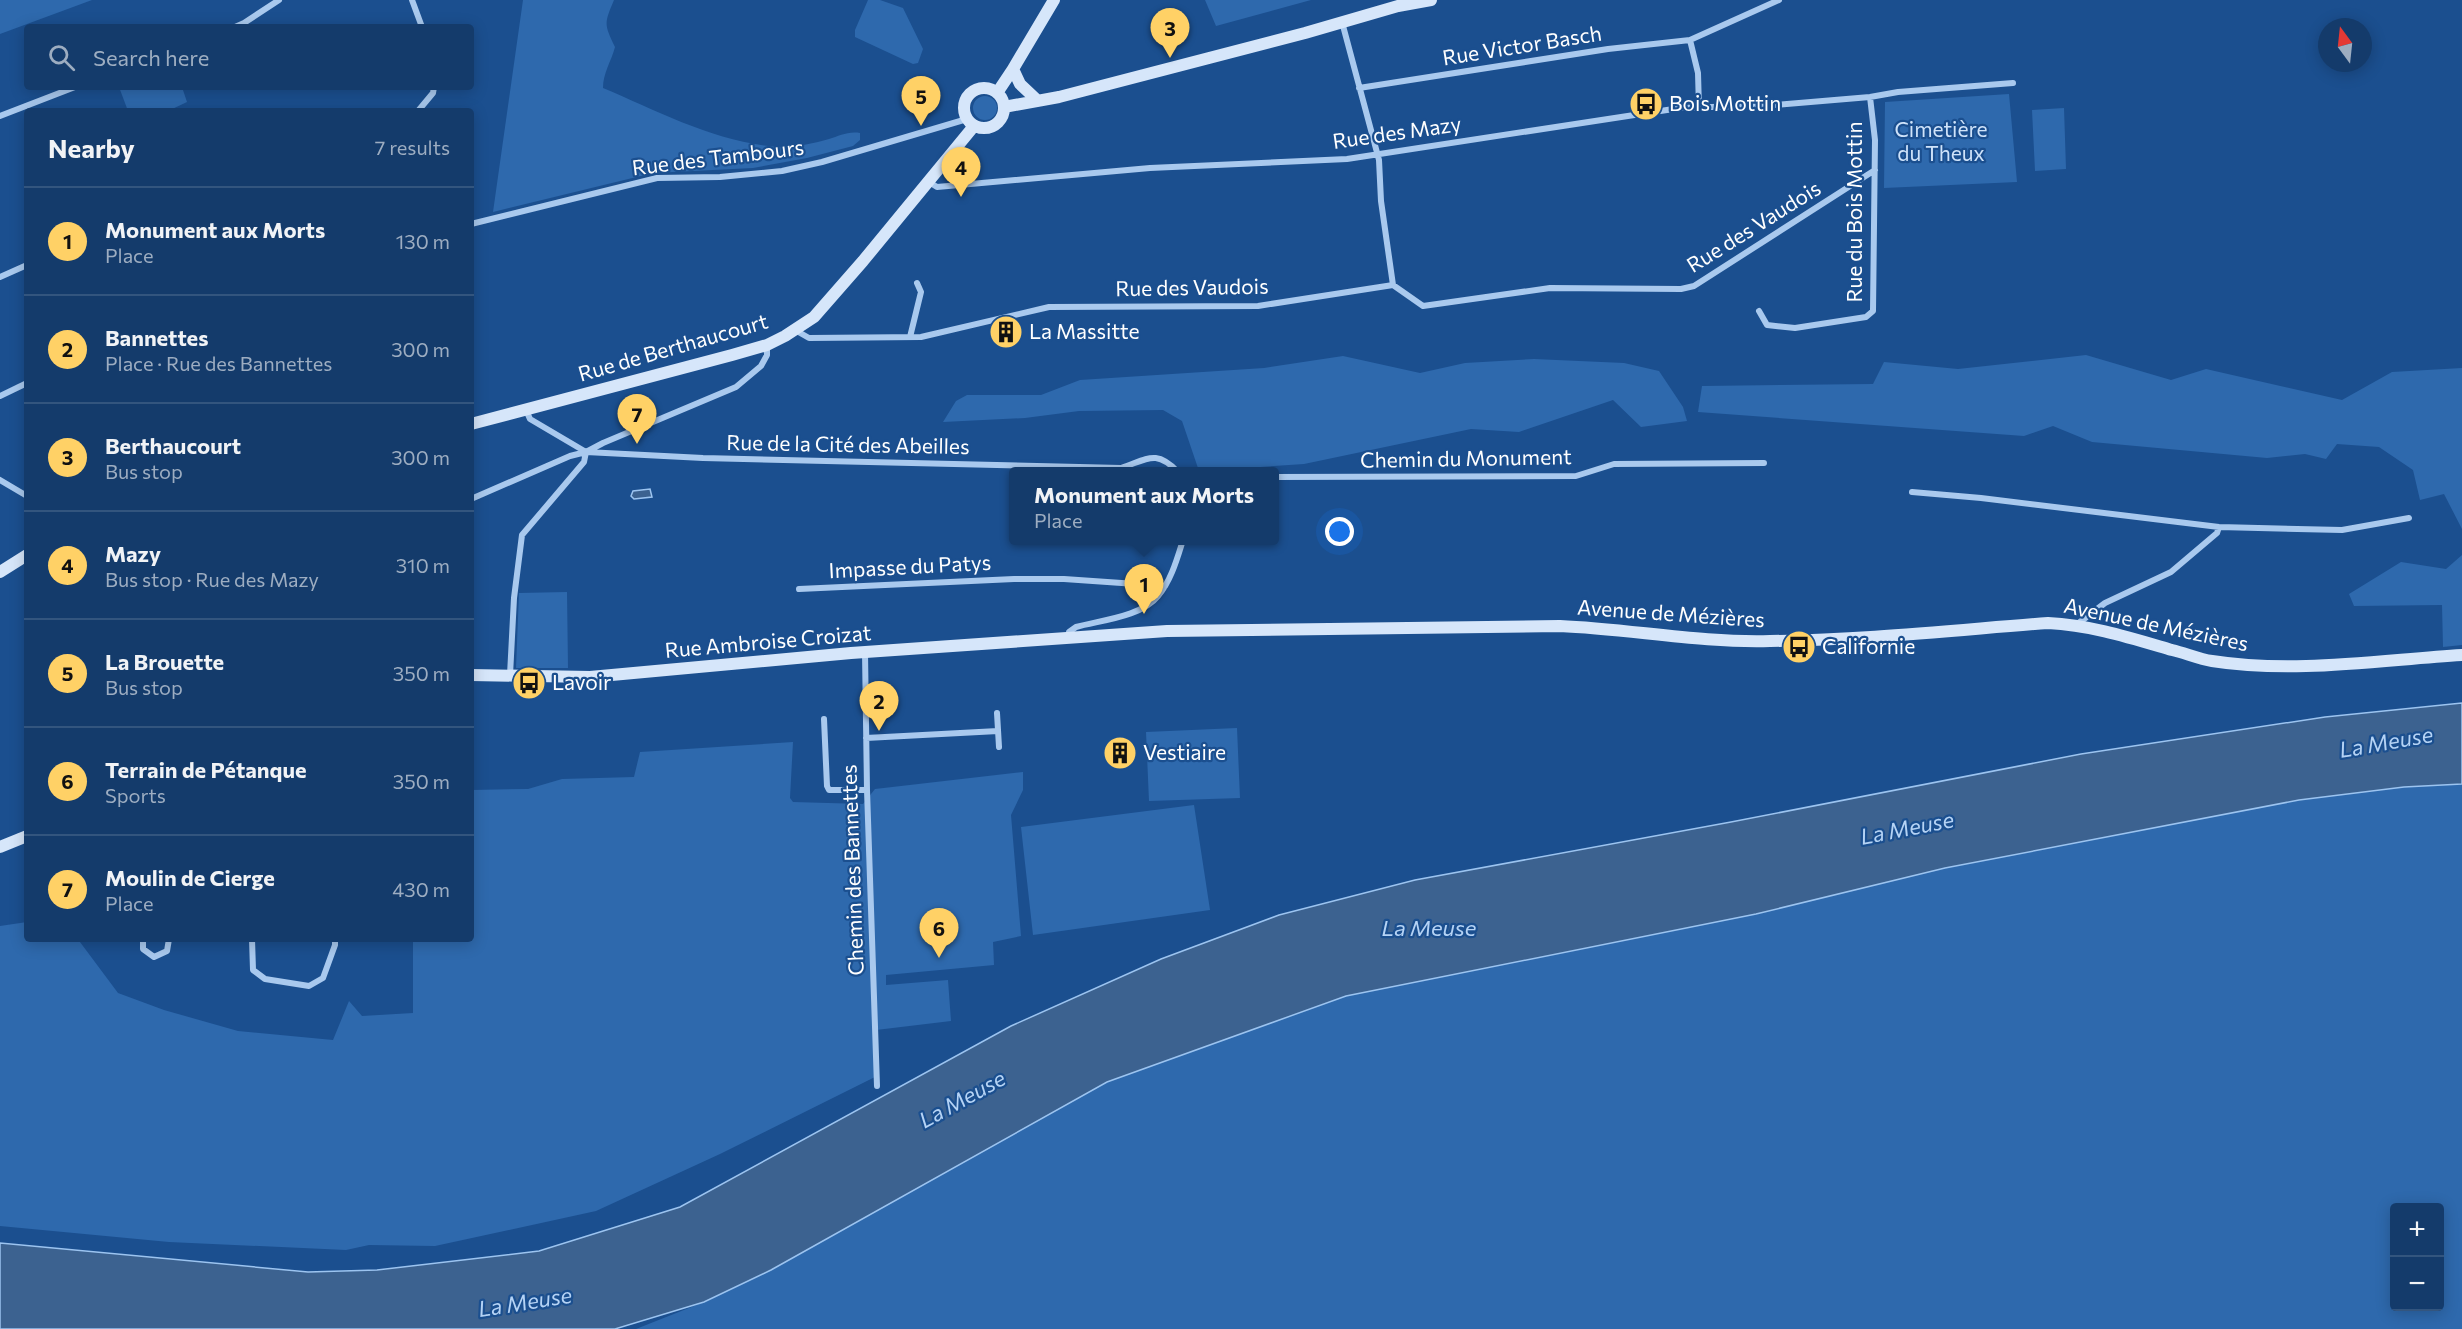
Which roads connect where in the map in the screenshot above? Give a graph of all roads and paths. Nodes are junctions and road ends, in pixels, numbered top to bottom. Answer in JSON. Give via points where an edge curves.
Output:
{"nodes":[{"id":1,"x":279,"y":0,"type":"edge"},
{"id":2,"x":411,"y":0,"type":"edge"},
{"id":3,"x":1054,"y":0,"type":"edge"},
{"id":4,"x":1431,"y":0,"type":"edge"},
{"id":5,"x":1779,"y":0,"type":"edge"},
{"id":6,"x":1342,"y":22,"type":"junction"},
{"id":7,"x":242,"y":24,"type":"edge"},
{"id":8,"x":421,"y":24,"type":"edge"},
{"id":9,"x":1690,"y":40,"type":"junction"},
{"id":10,"x":1013,"y":69,"type":"junction"},
{"id":11,"x":2013,"y":83,"type":"dead end"},
{"id":12,"x":1359,"y":87,"type":"junction"},
{"id":13,"x":67,"y":90,"type":"edge"},
{"id":14,"x":434,"y":90,"type":"edge"},
{"id":15,"x":997,"y":93,"type":"junction"},
{"id":16,"x":1870,"y":97,"type":"junction"},
{"id":17,"x":1038,"y":101,"type":"junction"},
{"id":18,"x":1004,"y":107,"type":"junction"},
{"id":19,"x":420,"y":108,"type":"edge"},
{"id":20,"x":1699,"y":108,"type":"junction"},
{"id":21,"x":0,"y":116,"type":"edge"},
{"id":22,"x":971,"y":122,"type":"junction"},
{"id":23,"x":1377,"y":155,"type":"junction"},
{"id":24,"x":1875,"y":170,"type":"junction"},
{"id":25,"x":929,"y":182,"type":"junction"},
{"id":26,"x":474,"y":223,"type":"edge"},
{"id":27,"x":24,"y":266,"type":"edge"},
{"id":28,"x":0,"y":277,"type":"edge"},
{"id":29,"x":917,"y":284,"type":"dead end"},
{"id":30,"x":1393,"y":285,"type":"junction"},
{"id":31,"x":1759,"y":311,"type":"dead end"},
{"id":32,"x":795,"y":330,"type":"junction"},
{"id":33,"x":910,"y":338,"type":"junction"},
{"id":34,"x":767,"y":345,"type":"junction"},
{"id":35,"x":24,"y":384,"type":"edge"},
{"id":36,"x":0,"y":396,"type":"edge"},
{"id":37,"x":526,"y":409,"type":"junction"},
{"id":38,"x":474,"y":423,"type":"edge"},
{"id":39,"x":586,"y":453,"type":"junction"},
{"id":40,"x":1764,"y":463,"type":"dead end"},
{"id":41,"x":1079,"y":467,"type":"edge"},
{"id":42,"x":1124,"y":467,"type":"edge"},
{"id":43,"x":1174,"y":467,"type":"edge"},
{"id":44,"x":1279,"y":477,"type":"edge"},
{"id":45,"x":0,"y":480,"type":"edge"},
{"id":46,"x":1912,"y":492,"type":"dead end"},
{"id":47,"x":24,"y":494,"type":"edge"},
{"id":48,"x":474,"y":499,"type":"edge"},
{"id":49,"x":2409,"y":518,"type":"dead end"},
{"id":50,"x":2219,"y":527,"type":"junction"},
{"id":51,"x":1181,"y":545,"type":"edge"},
{"id":52,"x":24,"y":557,"type":"edge"},
{"id":53,"x":0,"y":572,"type":"edge"},
{"id":54,"x":1165,"y":586,"type":"junction"},
{"id":55,"x":799,"y":589,"type":"dead end"},
{"id":56,"x":2076,"y":624,"type":"junction"},
{"id":57,"x":1069,"y":637,"type":"junction"},
{"id":58,"x":865,"y":652,"type":"junction"},
{"id":59,"x":2462,"y":655,"type":"edge"},
{"id":60,"x":474,"y":675,"type":"edge"},
{"id":61,"x":510,"y":675,"type":"junction"},
{"id":62,"x":997,"y":713,"type":"dead end"},
{"id":63,"x":824,"y":719,"type":"dead end"},
{"id":64,"x":998,"y":731,"type":"junction"},
{"id":65,"x":866,"y":738,"type":"junction"},
{"id":66,"x":999,"y":747,"type":"dead end"},
{"id":67,"x":867,"y":790,"type":"junction"},
{"id":68,"x":24,"y":837,"type":"edge"},
{"id":69,"x":0,"y":847,"type":"edge"},
{"id":70,"x":143,"y":942,"type":"edge"},
{"id":71,"x":168,"y":942,"type":"edge"},
{"id":72,"x":252,"y":942,"type":"edge"},
{"id":73,"x":335,"y":942,"type":"edge"},
{"id":74,"x":878,"y":1086,"type":"dead end"}],
"edges":[{"from":1,"to":7,"type":"street"},
{"from":2,"to":8,"type":"street"},
{"from":3,"to":10,"type":"main road"},
{"from":4,"to":6,"type":"main road"},
{"from":5,"to":9,"type":"street","name":"Rue Victor Basch"},
{"from":6,"to":12,"type":"street"},
{"from":6,"to":17,"type":"main road"},
{"from":9,"to":12,"type":"street","name":"Rue Victor Basch"},
{"from":9,"to":20,"type":"street","via":[[1698,73]]},
{"from":10,"to":15,"type":"main road"},
{"from":10,"to":17,"type":"main road","via":[[1020,84]]},
{"from":11,"to":16,"type":"street","name":"Rue des Mazy"},
{"from":12,"to":23,"type":"street"},
{"from":13,"to":21,"type":"street"},
{"from":14,"to":19,"type":"street"},
{"from":15,"to":18,"type":"main road"},
{"from":15,"to":22,"type":"main road","via":[[984,88],[971,92],[963,108]]},
{"from":16,"to":20,"type":"street","name":"Rue des Mazy"},
{"from":16,"to":24,"type":"street","name":"Rue du Bois Mottin"},
{"from":17,"to":18,"type":"main road"},
{"from":18,"to":22,"type":"main road","via":[[994,125],[981,128]]},
{"from":20,"to":23,"type":"street","name":"Rue des Mazy"},
{"from":22,"to":25,"type":"main road","name":"Rue de Berthaucourt"},
{"from":22,"to":26,"type":"street","name":"Rue des Tambours","via":[[782,171],[657,178]]},
{"from":23,"to":25,"type":"street","name":"Rue des Mazy","via":[[1150,168],[937,187]]},
{"from":23,"to":30,"type":"street"},
{"from":24,"to":30,"type":"street","name":"Rue des Vaudois","via":[[1694,286],[1550,288],[1423,306]]},
{"from":24,"to":31,"type":"street","name":"Rue du Bois Mottin","via":[[1873,311],[1866,317],[1781,328],[1767,325]]},
{"from":25,"to":32,"type":"main road","name":"Rue de Berthaucourt","via":[[814,317]]},
{"from":27,"to":28,"type":"street"},
{"from":29,"to":33,"type":"street","via":[[921,292]]},
{"from":30,"to":33,"type":"street","name":"Rue des Vaudois","via":[[1258,306],[1049,307]]},
{"from":32,"to":33,"type":"street","name":"Rue des Vaudois","via":[[809,338]]},
{"from":32,"to":34,"type":"main road","name":"Rue de Berthaucourt"},
{"from":34,"to":37,"type":"main road","name":"Rue de Berthaucourt"},
{"from":34,"to":39,"type":"street","via":[[768,355],[761,366],[736,387],[603,442]]},
{"from":35,"to":36,"type":"street"},
{"from":37,"to":38,"type":"main road","name":"Rue de Berthaucourt"},
{"from":37,"to":39,"type":"street","name":"Rue de la Cité des Abeilles","via":[[530,419]]},
{"from":39,"to":41,"type":"street","name":"Rue de la Cité des Abeilles"},
{"from":39,"to":48,"type":"street","via":[[570,456]]},
{"from":39,"to":61,"type":"street","via":[[584,462],[522,535]]},
{"from":40,"to":44,"type":"street","name":"Chemin du Monument","via":[[1614,464],[1576,476]]},
{"from":42,"to":43,"type":"street","name":"Rue de la Cité des Abeilles","via":[[1155,457],[1162,457]]},
{"from":45,"to":47,"type":"street"},
{"from":46,"to":50,"type":"street"},
{"from":49,"to":50,"type":"street","via":[[2342,531]]},
{"from":50,"to":56,"type":"street","via":[[2217,533],[2171,572],[2105,603]]},
{"from":51,"to":54,"type":"street"},
{"from":52,"to":53,"type":"main road"},
{"from":54,"to":55,"type":"street","name":"Impasse du Patys","via":[[1014,579]]},
{"from":54,"to":57,"type":"street","via":[[1151,604],[1076,627]]},
{"from":56,"to":57,"type":"main road","name":"Avenue de Mézières","via":[[1769,642],[1560,626],[1167,631]]},
{"from":56,"to":59,"type":"main road","name":"Avenue de Mézières","via":[[2211,660],[2262,666]]},
{"from":57,"to":58,"type":"main road","name":"Rue Ambroise Croizat"},
{"from":58,"to":61,"type":"main road","name":"Rue Ambroise Croizat","via":[[600,676]]},
{"from":58,"to":65,"type":"street","name":"Chemin des Bannettes"},
{"from":60,"to":61,"type":"main road","name":"Rue Ambroise Croizat"},
{"from":62,"to":64,"type":"street"},
{"from":63,"to":67,"type":"street","via":[[829,790]]},
{"from":64,"to":65,"type":"street"},
{"from":64,"to":66,"type":"street"},
{"from":65,"to":67,"type":"street","name":"Chemin des Bannettes"},
{"from":67,"to":74,"type":"street","name":"Chemin des Bannettes"},
{"from":68,"to":69,"type":"main road"},
{"from":70,"to":71,"type":"street","via":[[143,949],[154,957],[167,951]]},
{"from":72,"to":73,"type":"street","via":[[253,970],[265,979],[309,986],[323,978]]}]}
